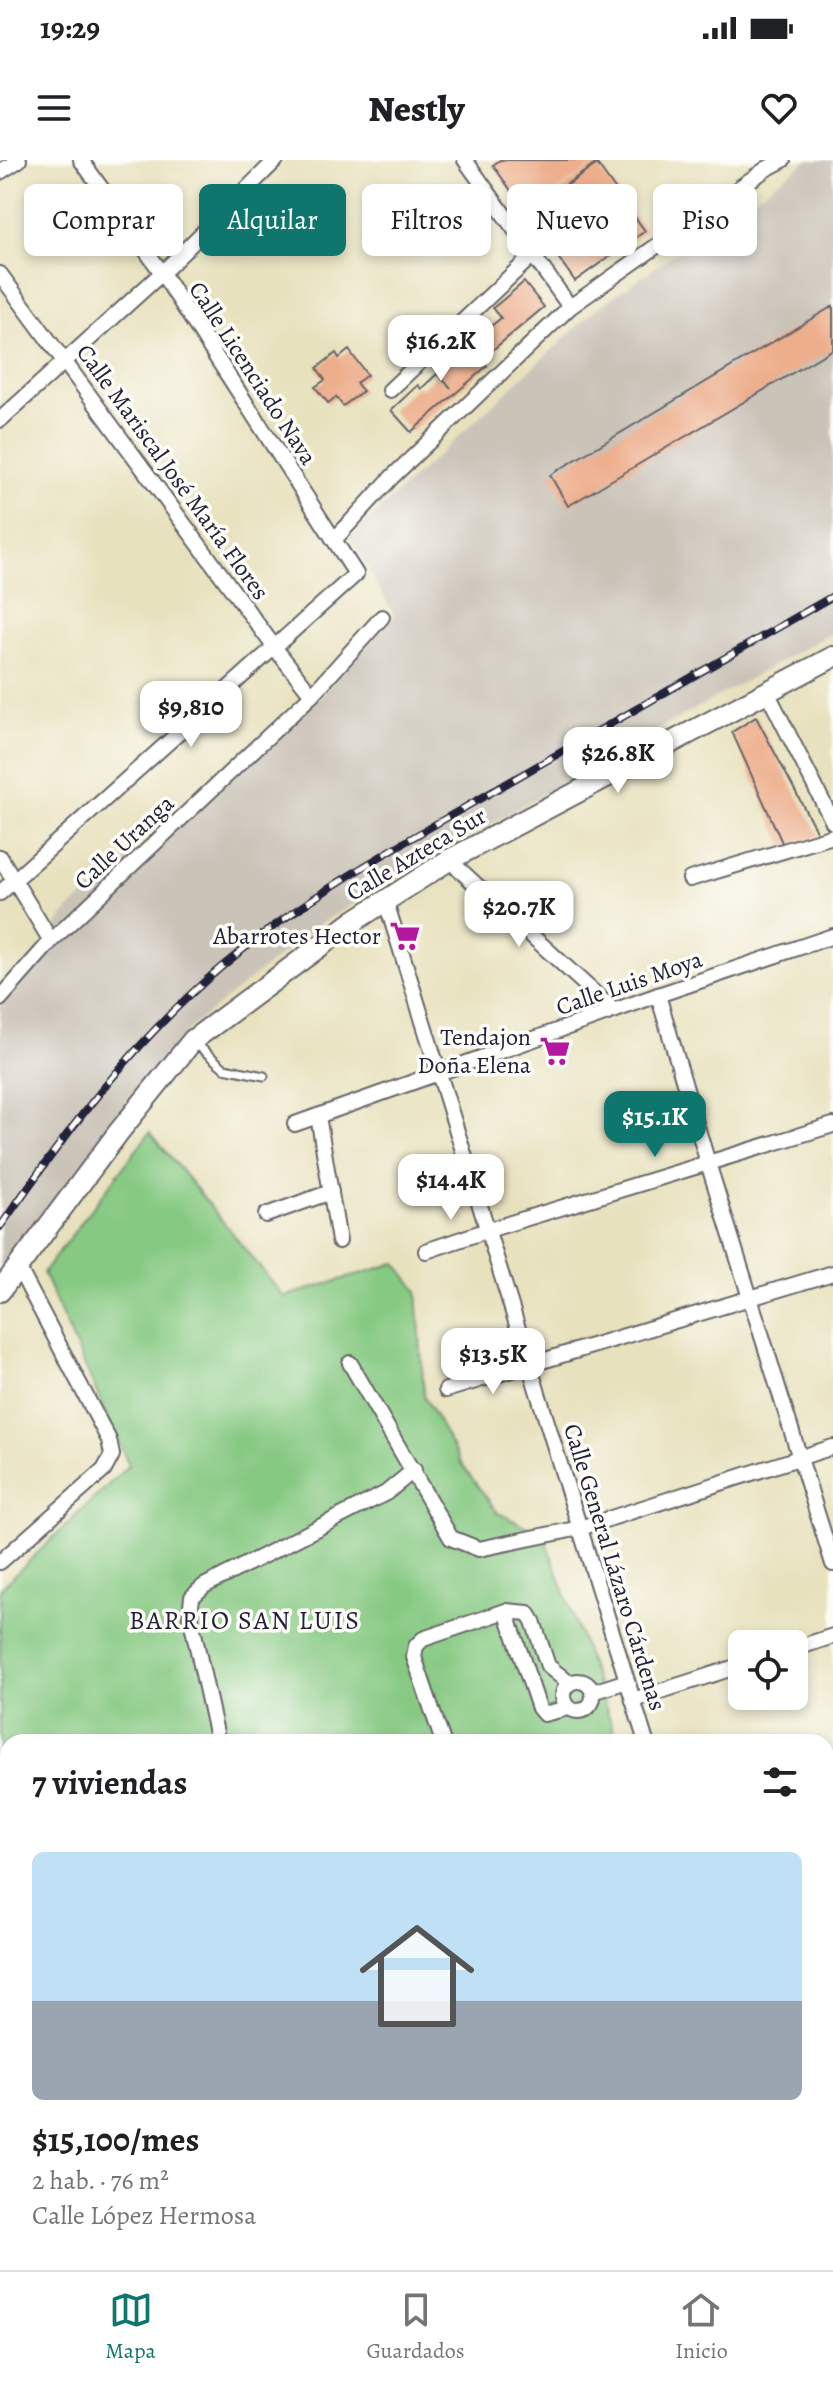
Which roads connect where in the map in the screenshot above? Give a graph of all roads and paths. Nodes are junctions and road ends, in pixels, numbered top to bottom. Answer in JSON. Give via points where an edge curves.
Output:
{"nodes":[{"id":1,"x":19,"y":160,"type":"edge"},
{"id":2,"x":81,"y":160,"type":"edge"},
{"id":3,"x":276,"y":160,"type":"edge"},
{"id":4,"x":465,"y":160,"type":"edge"},
{"id":5,"x":783,"y":160,"type":"edge"},
{"id":6,"x":762,"y":164,"type":"edge"},
{"id":7,"x":0,"y":172,"type":"edge"},
{"id":8,"x":507,"y":217,"type":"edge"},
{"id":9,"x":532,"y":256,"type":"edge"},
{"id":10,"x":535,"y":256,"type":"edge"},
{"id":11,"x":162,"y":273,"type":"junction"},
{"id":12,"x":0,"y":274,"type":"edge"},
{"id":13,"x":570,"y":307,"type":"junction"},
{"id":14,"x":65,"y":359,"type":"junction"},
{"id":15,"x":390,"y":390,"type":"dead end"},
{"id":16,"x":0,"y":420,"type":"edge"},
{"id":17,"x":335,"y":539,"type":"junction"},
{"id":18,"x":382,"y":617,"type":"dead end"},
{"id":19,"x":275,"y":648,"type":"junction"},
{"id":20,"x":833,"y":657,"type":"edge"},
{"id":21,"x":767,"y":692,"type":"junction"},
{"id":22,"x":312,"y":695,"type":"junction"},
{"id":23,"x":833,"y":822,"type":"edge"},
{"id":24,"x":833,"y":836,"type":"edge"},
{"id":25,"x":0,"y":857,"type":"edge"},
{"id":26,"x":449,"y":860,"type":"junction"},
{"id":27,"x":690,"y":879,"type":"dead end"},
{"id":28,"x":15,"y":881,"type":"junction"},
{"id":29,"x":0,"y":893,"type":"edge"},
{"id":30,"x":386,"y":902,"type":"junction"},
{"id":31,"x":833,"y":936,"type":"edge"},
{"id":32,"x":51,"y":941,"type":"junction"},
{"id":33,"x":658,"y":995,"type":"junction"},
{"id":34,"x":0,"y":999,"type":"edge"},
{"id":35,"x":614,"y":1011,"type":"junction"},
{"id":36,"x":193,"y":1040,"type":"junction"},
{"id":37,"x":440,"y":1074,"type":"junction"},
{"id":38,"x":264,"y":1076,"type":"dead end"},
{"id":39,"x":318,"y":1116,"type":"junction"},
{"id":40,"x":295,"y":1124,"type":"dead end"},
{"id":41,"x":833,"y":1125,"type":"edge"},
{"id":42,"x":708,"y":1163,"type":"junction"},
{"id":43,"x":331,"y":1192,"type":"junction"},
{"id":44,"x":266,"y":1215,"type":"dead end"},
{"id":45,"x":488,"y":1230,"type":"junction"},
{"id":46,"x":339,"y":1241,"type":"dead end"},
{"id":47,"x":426,"y":1251,"type":"dead end"},
{"id":48,"x":17,"y":1265,"type":"junction"},
{"id":49,"x":833,"y":1273,"type":"edge"},
{"id":50,"x":0,"y":1291,"type":"edge"},
{"id":51,"x":751,"y":1298,"type":"junction"},
{"id":52,"x":350,"y":1363,"type":"dead end"},
{"id":53,"x":530,"y":1365,"type":"junction"},
{"id":54,"x":446,"y":1390,"type":"dead end"},
{"id":55,"x":833,"y":1447,"type":"edge"},
{"id":56,"x":801,"y":1457,"type":"junction"},
{"id":57,"x":414,"y":1470,"type":"junction"},
{"id":58,"x":580,"y":1528,"type":"junction"},
{"id":59,"x":0,"y":1562,"type":"edge"},
{"id":60,"x":833,"y":1564,"type":"edge"},
{"id":61,"x":506,"y":1611,"type":"junction"},
{"id":62,"x":833,"y":1636,"type":"edge"},
{"id":63,"x":808,"y":1644,"type":"edge"},
{"id":64,"x":728,"y":1669,"type":"edge"},
{"id":65,"x":627,"y":1681,"type":"junction"},
{"id":66,"x":569,"y":1683,"type":"junction"},
{"id":67,"x":593,"y":1692,"type":"junction"},
{"id":68,"x":633,"y":1700,"type":"junction"},
{"id":69,"x":568,"y":1708,"type":"junction"},
{"id":70,"x":216,"y":1734,"type":"edge"},
{"id":71,"x":440,"y":1734,"type":"edge"},
{"id":72,"x":644,"y":1734,"type":"edge"}],
"edges":[{"from":1,"to":7,"type":"street"},
{"from":2,"to":11,"type":"street","name":"Calle Licenciado Nava"},
{"from":3,"to":11,"type":"street"},
{"from":4,"to":8,"type":"street"},
{"from":5,"to":6,"type":"street"},
{"from":6,"to":13,"type":"street"},
{"from":9,"to":15,"type":"street"},
{"from":10,"to":13,"type":"street"},
{"from":11,"to":14,"type":"street"},
{"from":11,"to":17,"type":"street","name":"Calle Licenciado Nava"},
{"from":12,"to":14,"type":"street","name":"Calle Mariscal José María Flores"},
{"from":13,"to":17,"type":"street","via":[[392,477]]},
{"from":14,"to":16,"type":"street"},
{"from":14,"to":19,"type":"street","name":"Calle Mariscal José María Flores"},
{"from":17,"to":19,"type":"street","name":"Calle Licenciado Nava","via":[[356,574]]},
{"from":18,"to":22,"type":"street","name":"Calle Uranga"},
{"from":19,"to":22,"type":"street","name":"Calle Mariscal José María Flores"},
{"from":19,"to":28,"type":"street"},
{"from":20,"to":21,"type":"street","name":"Calle Azteca Sur"},
{"from":21,"to":23,"type":"street"},
{"from":21,"to":26,"type":"street","name":"Calle Azteca Sur"},
{"from":22,"to":32,"type":"street","name":"Calle Uranga"},
{"from":24,"to":27,"type":"street"},
{"from":25,"to":28,"type":"street"},
{"from":26,"to":30,"type":"street","name":"Calle Azteca Sur"},
{"from":26,"to":35,"type":"street"},
{"from":28,"to":29,"type":"street"},
{"from":28,"to":32,"type":"street"},
{"from":30,"to":36,"type":"street","name":"Calle Azteca Sur"},
{"from":30,"to":37,"type":"street","name":"Calle General Lázaro Cárdenas"},
{"from":31,"to":33,"type":"street","name":"Calle Luis Moya"},
{"from":32,"to":34,"type":"street","name":"Calle Uranga"},
{"from":33,"to":35,"type":"street","name":"Calle Luis Moya"},
{"from":33,"to":42,"type":"street"},
{"from":35,"to":37,"type":"street","name":"Calle Luis Moya"},
{"from":36,"to":38,"type":"lane","via":[[224,1068]]},
{"from":36,"to":48,"type":"street","name":"Calle Azteca Sur"},
{"from":37,"to":39,"type":"street","name":"Calle Luis Moya"},
{"from":37,"to":45,"type":"street","name":"Calle General Lázaro Cárdenas"},
{"from":39,"to":40,"type":"street","name":"Calle Luis Moya"},
{"from":39,"to":43,"type":"street"},
{"from":41,"to":42,"type":"street"},
{"from":42,"to":45,"type":"street"},
{"from":42,"to":51,"type":"street"},
{"from":43,"to":44,"type":"street"},
{"from":43,"to":46,"type":"street"},
{"from":45,"to":47,"type":"street"},
{"from":45,"to":53,"type":"street","name":"Calle General Lázaro Cárdenas"},
{"from":48,"to":50,"type":"street","name":"Calle Azteca Sur"},
{"from":48,"to":59,"type":"street","via":[[109,1440],[112,1455],[104,1470]]},
{"from":49,"to":51,"type":"street"},
{"from":51,"to":53,"type":"street"},
{"from":51,"to":56,"type":"street"},
{"from":52,"to":57,"type":"street"},
{"from":53,"to":54,"type":"street"},
{"from":53,"to":58,"type":"street","name":"Calle General Lázaro Cárdenas"},
{"from":55,"to":56,"type":"street"},
{"from":56,"to":58,"type":"street"},
{"from":56,"to":60,"type":"street"},
{"from":57,"to":58,"type":"street","via":[[451,1538],[479,1549]]},
{"from":57,"to":70,"type":"street","via":[[386,1493],[204,1586],[192,1597],[190,1615]]},
{"from":58,"to":65,"type":"street","name":"Calle General Lázaro Cárdenas"},
{"from":61,"to":66,"type":"street","via":[[528,1613],[548,1666]]},
{"from":61,"to":69,"type":"street","via":[[539,1708],[544,1714]]},
{"from":61,"to":71,"type":"street","via":[[416,1646],[414,1657]]},
{"from":62,"to":63,"type":"street"},
{"from":64,"to":68,"type":"street"},
{"from":65,"to":67,"type":"street"},
{"from":65,"to":68,"type":"street","name":"Calle General Lázaro Cárdenas"},
{"from":66,"to":67,"type":"street","via":[[579,1680]]},
{"from":66,"to":69,"type":"street","via":[[563,1690]]},
{"from":67,"to":69,"type":"street","via":[[586,1710]]},
{"from":68,"to":72,"type":"street","name":"Calle General Lázaro Cárdenas"}]}
